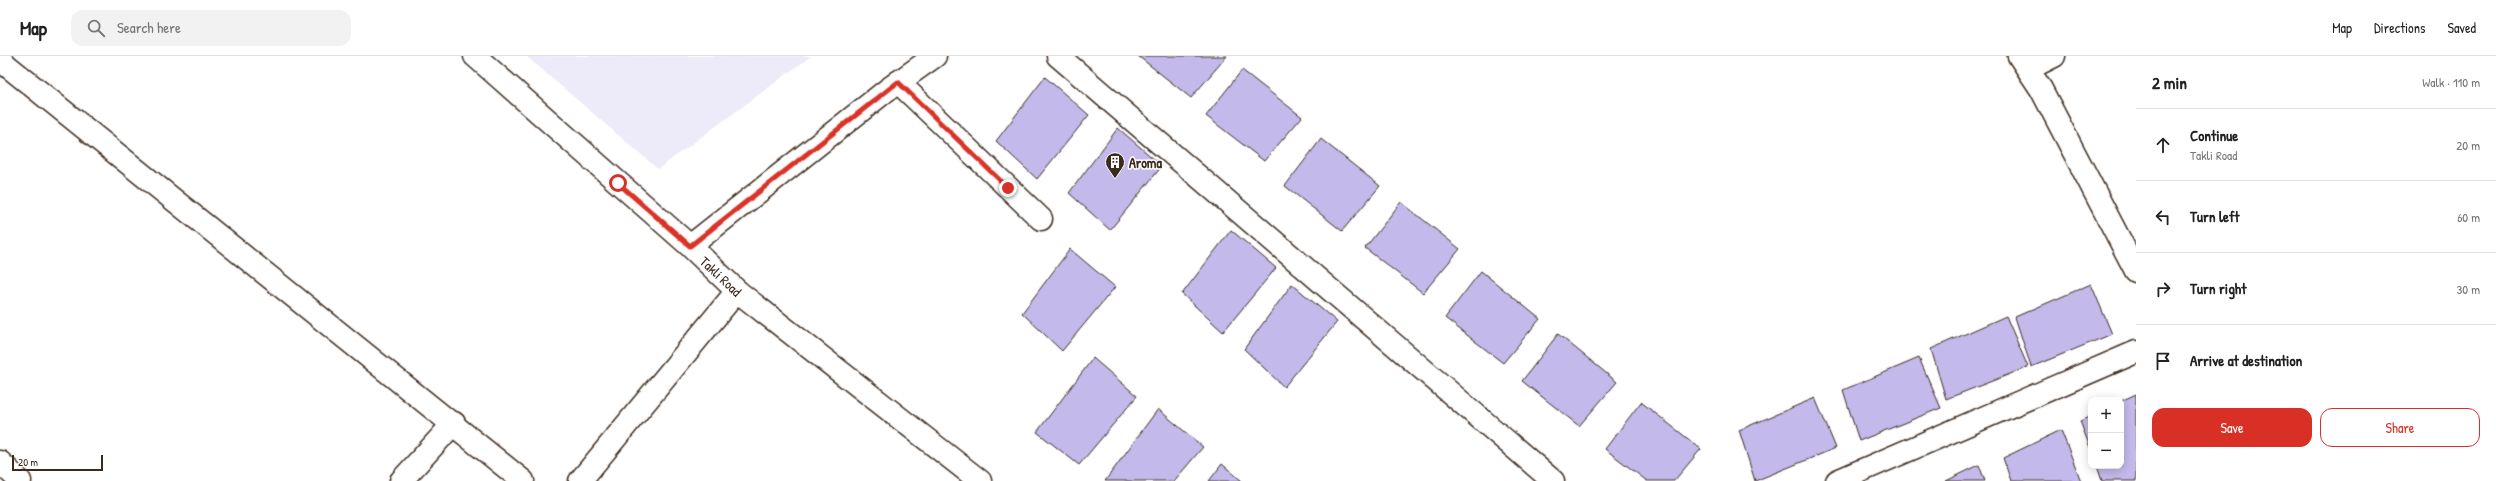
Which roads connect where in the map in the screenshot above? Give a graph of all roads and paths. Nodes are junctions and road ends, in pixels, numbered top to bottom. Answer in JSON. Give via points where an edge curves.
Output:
{"nodes":[{"id":1,"x":475,"y":56,"type":"edge"},
{"id":2,"x":935,"y":56,"type":"edge"},
{"id":3,"x":1058,"y":56,"type":"edge"},
{"id":4,"x":2054,"y":56,"type":"edge"},
{"id":5,"x":0,"y":60,"type":"edge"},
{"id":6,"x":2024,"y":63,"type":"edge"},
{"id":7,"x":898,"y":82,"type":"junction"},
{"id":8,"x":1041,"y":219,"type":"dead end"},
{"id":9,"x":690,"y":246,"type":"junction"},
{"id":10,"x":2136,"y":271,"type":"edge"},
{"id":11,"x":737,"y":291,"type":"junction"},
{"id":12,"x":2136,"y":352,"type":"edge"},
{"id":13,"x":454,"y":423,"type":"junction"},
{"id":14,"x":0,"y":462,"type":"edge"},
{"id":15,"x":20,"y":481,"type":"edge"},
{"id":16,"x":401,"y":481,"type":"edge"},
{"id":17,"x":523,"y":481,"type":"edge"},
{"id":18,"x":580,"y":481,"type":"edge"},
{"id":19,"x":980,"y":481,"type":"edge"},
{"id":20,"x":1553,"y":481,"type":"edge"},
{"id":21,"x":1837,"y":481,"type":"edge"}],
"edges":[{"from":1,"to":9,"type":"street","name":"Takli Road"},
{"from":2,"to":7,"type":"street"},
{"from":3,"to":20,"type":"street"},
{"from":4,"to":6,"type":"street"},
{"from":5,"to":13,"type":"street"},
{"from":6,"to":10,"type":"street","via":[[2041,88]]},
{"from":7,"to":8,"type":"street"},
{"from":7,"to":9,"type":"street"},
{"from":9,"to":11,"type":"street","name":"Takli Road"},
{"from":11,"to":18,"type":"street"},
{"from":11,"to":19,"type":"street","name":"Takli Road"},
{"from":12,"to":21,"type":"street"},
{"from":13,"to":16,"type":"street"},
{"from":13,"to":17,"type":"street"},
{"from":14,"to":15,"type":"street"}]}
